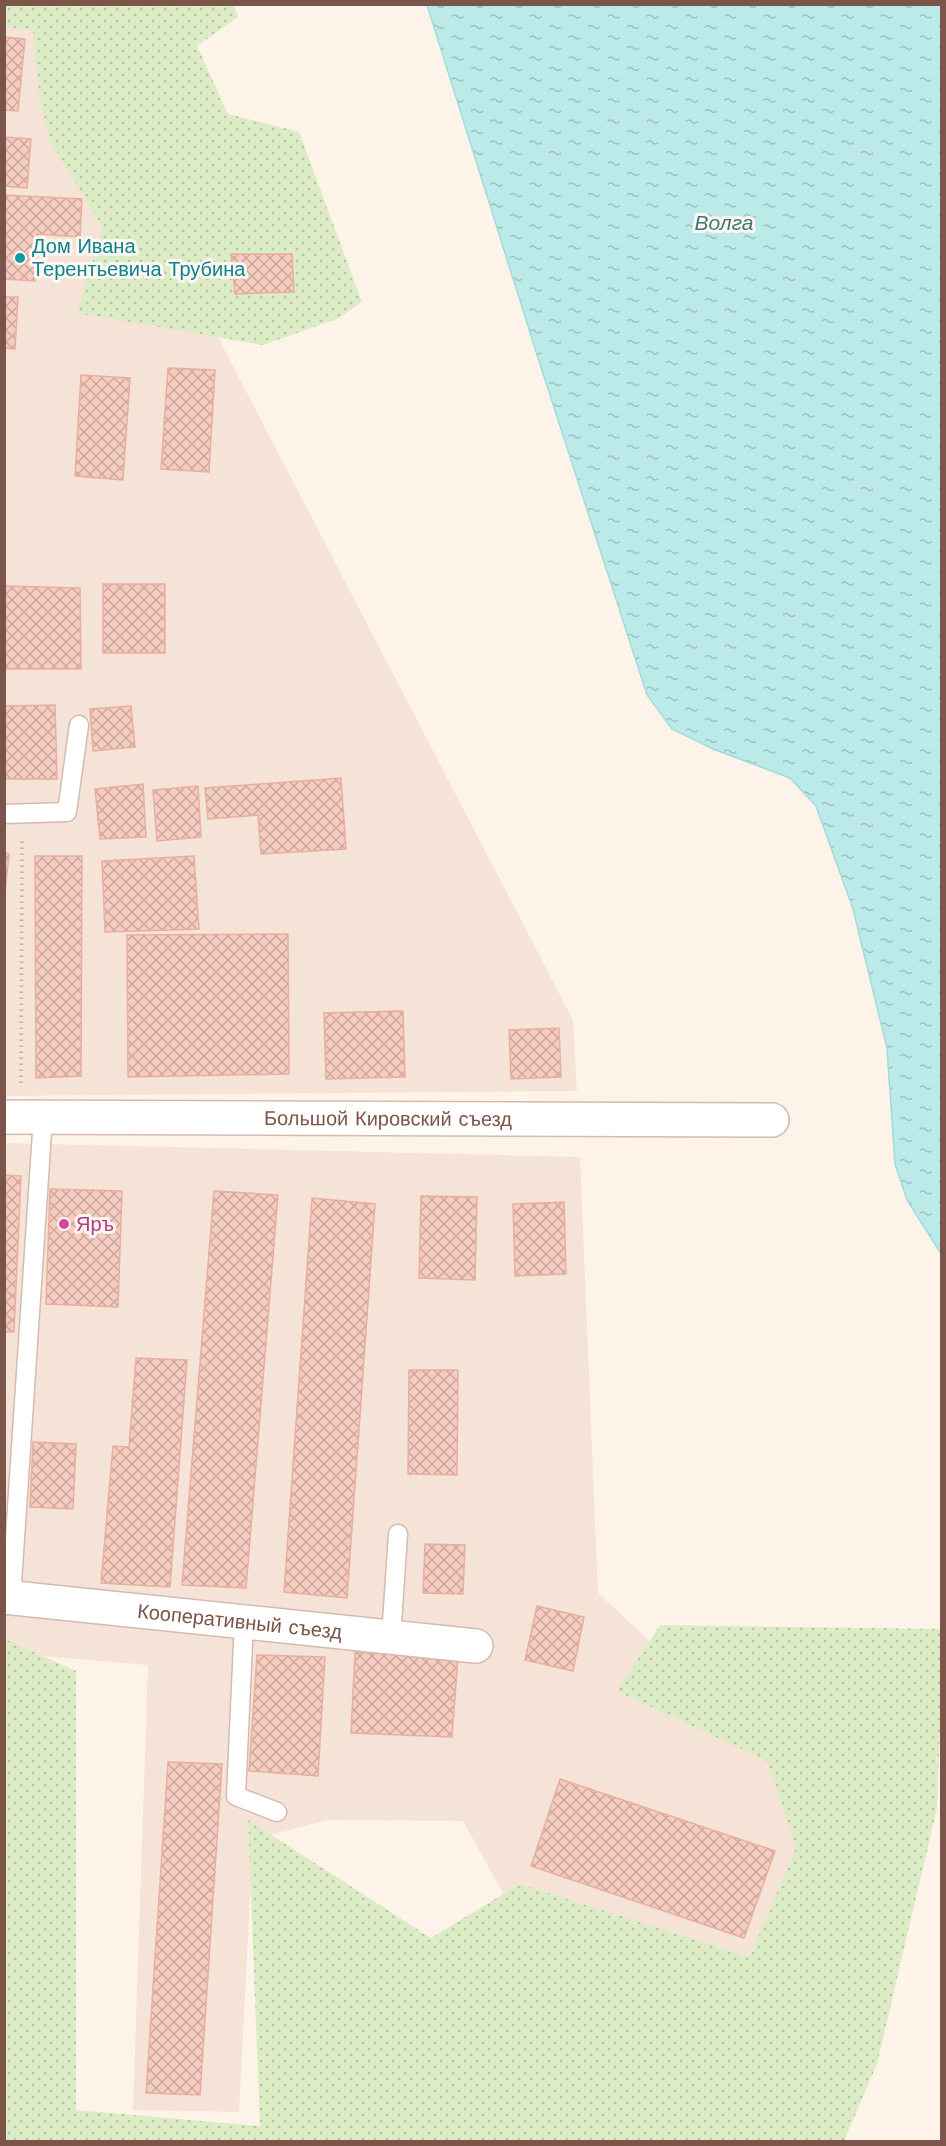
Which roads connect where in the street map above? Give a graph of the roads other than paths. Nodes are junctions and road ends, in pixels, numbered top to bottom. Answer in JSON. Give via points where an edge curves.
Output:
{"nodes":[{"id":1,"x":79,"y":725,"type":"dead end"},
{"id":2,"x":13,"y":814,"type":"edge"},
{"id":3,"x":23,"y":1117,"type":"edge"},
{"id":4,"x":772,"y":1120,"type":"dead end"},
{"id":5,"x":398,"y":1534,"type":"dead end"},
{"id":6,"x":8,"y":1598,"type":"edge"},
{"id":7,"x":244,"y":1622,"type":"junction"},
{"id":8,"x":392,"y":1638,"type":"junction"},
{"id":9,"x":476,"y":1646,"type":"dead end"},
{"id":10,"x":277,"y":1812,"type":"dead end"}],
"edges":[{"from":1,"to":2,"type":"lane","via":[[67,812]]},
{"from":3,"to":4,"type":"street","name":"Большой Кировский съезд"},
{"from":3,"to":6,"type":"lane"},
{"from":5,"to":8,"type":"lane"},
{"from":6,"to":7,"type":"street","name":"Кооперативный съезд"},
{"from":7,"to":8,"type":"street","name":"Кооперативный съезд"},
{"from":7,"to":10,"type":"lane","via":[[237,1796]]},
{"from":8,"to":9,"type":"street","name":"Кооперативный съезд"}]}
